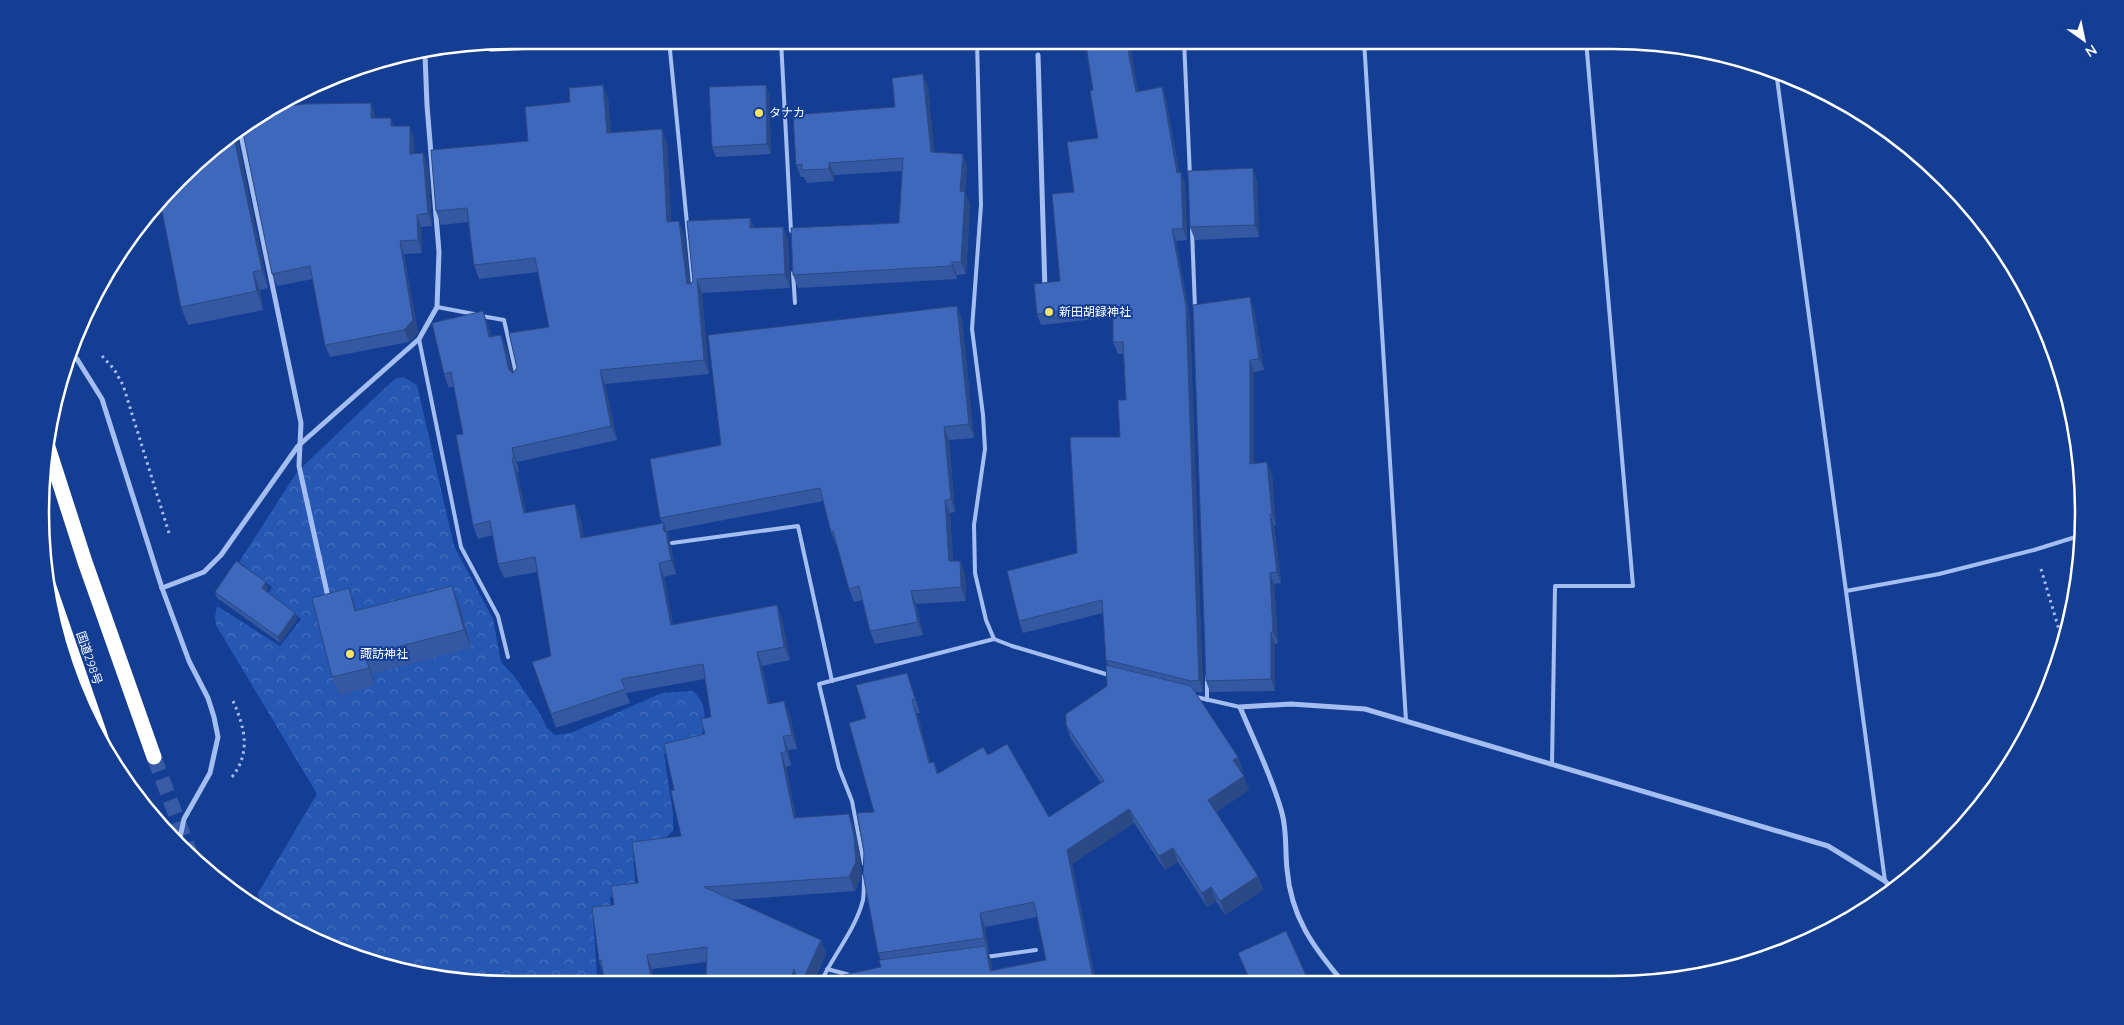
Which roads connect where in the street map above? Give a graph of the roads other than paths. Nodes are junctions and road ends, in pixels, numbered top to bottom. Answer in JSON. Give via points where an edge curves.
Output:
{"nodes":[{"id":1,"x":671,"y":49,"type":"edge"},
{"id":2,"x":781,"y":49,"type":"edge"},
{"id":3,"x":977,"y":49,"type":"edge"},
{"id":4,"x":1184,"y":49,"type":"edge"},
{"id":5,"x":1365,"y":49,"type":"edge"},
{"id":6,"x":1587,"y":49,"type":"edge"},
{"id":7,"x":1038,"y":55,"type":"dead end"},
{"id":8,"x":425,"y":57,"type":"edge"},
{"id":9,"x":1777,"y":79,"type":"edge"},
{"id":10,"x":241,"y":137,"type":"edge"},
{"id":11,"x":1190,"y":177,"type":"edge"},
{"id":12,"x":1192,"y":226,"type":"edge"},
{"id":13,"x":791,"y":236,"type":"edge"},
{"id":14,"x":793,"y":264,"type":"edge"},
{"id":15,"x":1045,"y":290,"type":"edge"},
{"id":16,"x":694,"y":295,"type":"edge"},
{"id":17,"x":795,"y":303,"type":"dead end"},
{"id":18,"x":437,"y":307,"type":"junction"},
{"id":19,"x":1195,"y":315,"type":"edge"},
{"id":20,"x":419,"y":340,"type":"junction"},
{"id":21,"x":75,"y":358,"type":"edge"},
{"id":22,"x":518,"y":383,"type":"edge"},
{"id":23,"x":298,"y":446,"type":"junction"},
{"id":24,"x":52,"y":460,"type":"edge"},
{"id":25,"x":2074,"y":537,"type":"edge"},
{"id":26,"x":672,"y":543,"type":"dead end"},
{"id":27,"x":162,"y":588,"type":"junction"},
{"id":28,"x":1846,"y":591,"type":"junction"},
{"id":29,"x":328,"y":596,"type":"edge"},
{"id":30,"x":66,"y":635,"type":"edge"},
{"id":31,"x":994,"y":639,"type":"junction"},
{"id":32,"x":508,"y":657,"type":"dead end"},
{"id":33,"x":1206,"y":670,"type":"edge"},
{"id":34,"x":1118,"y":677,"type":"edge"},
{"id":35,"x":832,"y":681,"type":"junction"},
{"id":36,"x":86,"y":694,"type":"edge"},
{"id":37,"x":1190,"y":696,"type":"edge"},
{"id":38,"x":1207,"y":700,"type":"junction"},
{"id":39,"x":1240,"y":707,"type":"junction"},
{"id":40,"x":1406,"y":721,"type":"junction"},
{"id":41,"x":154,"y":757,"type":"tunnel mouth"},
{"id":42,"x":1552,"y":764,"type":"junction"},
{"id":43,"x":180,"y":835,"type":"edge"},
{"id":44,"x":1884,"y":881,"type":"junction"},
{"id":45,"x":1888,"y":884,"type":"edge"},
{"id":46,"x":1036,"y":950,"type":"dead end"},
{"id":47,"x":977,"y":958,"type":"edge"},
{"id":48,"x":827,"y":969,"type":"junction"},
{"id":49,"x":859,"y":974,"type":"edge"},
{"id":50,"x":824,"y":976,"type":"edge"},
{"id":51,"x":1338,"y":976,"type":"edge"}],
"edges":[{"from":1,"to":16,"type":"lane"},
{"from":2,"to":13,"type":"lane"},
{"from":3,"to":31,"type":"lane","via":[[981,205],[972,329],[985,449],[974,525],[975,572],[986,620]]},
{"from":4,"to":11,"type":"lane"},
{"from":5,"to":40,"type":"lane"},
{"from":6,"to":42,"type":"lane","via":[[1634,586],[1555,586]]},
{"from":7,"to":15,"type":"street"},
{"from":8,"to":18,"type":"street","via":[[439,252]]},
{"from":9,"to":28,"type":"lane"},
{"from":10,"to":23,"type":"street","via":[[300,424]]},
{"from":12,"to":19,"type":"lane"},
{"from":14,"to":17,"type":"lane"},
{"from":18,"to":20,"type":"street"},
{"from":18,"to":22,"type":"lane","via":[[504,320]]},
{"from":20,"to":23,"type":"street"},
{"from":20,"to":32,"type":"lane","via":[[461,547],[498,616]]},
{"from":21,"to":27,"type":"street","via":[[102,399]]},
{"from":23,"to":27,"type":"street","via":[[221,555],[204,572]]},
{"from":23,"to":29,"type":"street","via":[[298,466]]},
{"from":24,"to":41,"type":"highway"},
{"from":25,"to":28,"type":"lane","via":[[1939,574]]},
{"from":26,"to":35,"type":"lane","via":[[798,526]]},
{"from":27,"to":43,"type":"street","via":[[189,661],[208,698],[218,737],[210,773],[184,819]]},
{"from":28,"to":44,"type":"lane"},
{"from":30,"to":36,"type":"highway","name":"国道298号"},
{"from":31,"to":34,"type":"lane"},
{"from":31,"to":35,"type":"lane"},
{"from":33,"to":38,"type":"lane"},
{"from":35,"to":48,"type":"lane","via":[[819,684],[839,768],[852,801],[865,868],[863,900],[848,936]]},
{"from":37,"to":38,"type":"lane"},
{"from":38,"to":39,"type":"lane"},
{"from":39,"to":40,"type":"street","via":[[1291,704],[1355,708]]},
{"from":39,"to":51,"type":"street","via":[[1282,814],[1292,900],[1301,926]]},
{"from":40,"to":42,"type":"street"},
{"from":42,"to":44,"type":"street","via":[[1828,846]]},
{"from":44,"to":45,"type":"street"},
{"from":46,"to":47,"type":"lane"},
{"from":48,"to":49,"type":"lane","via":[[849,975]]},
{"from":48,"to":50,"type":"lane"}]}
